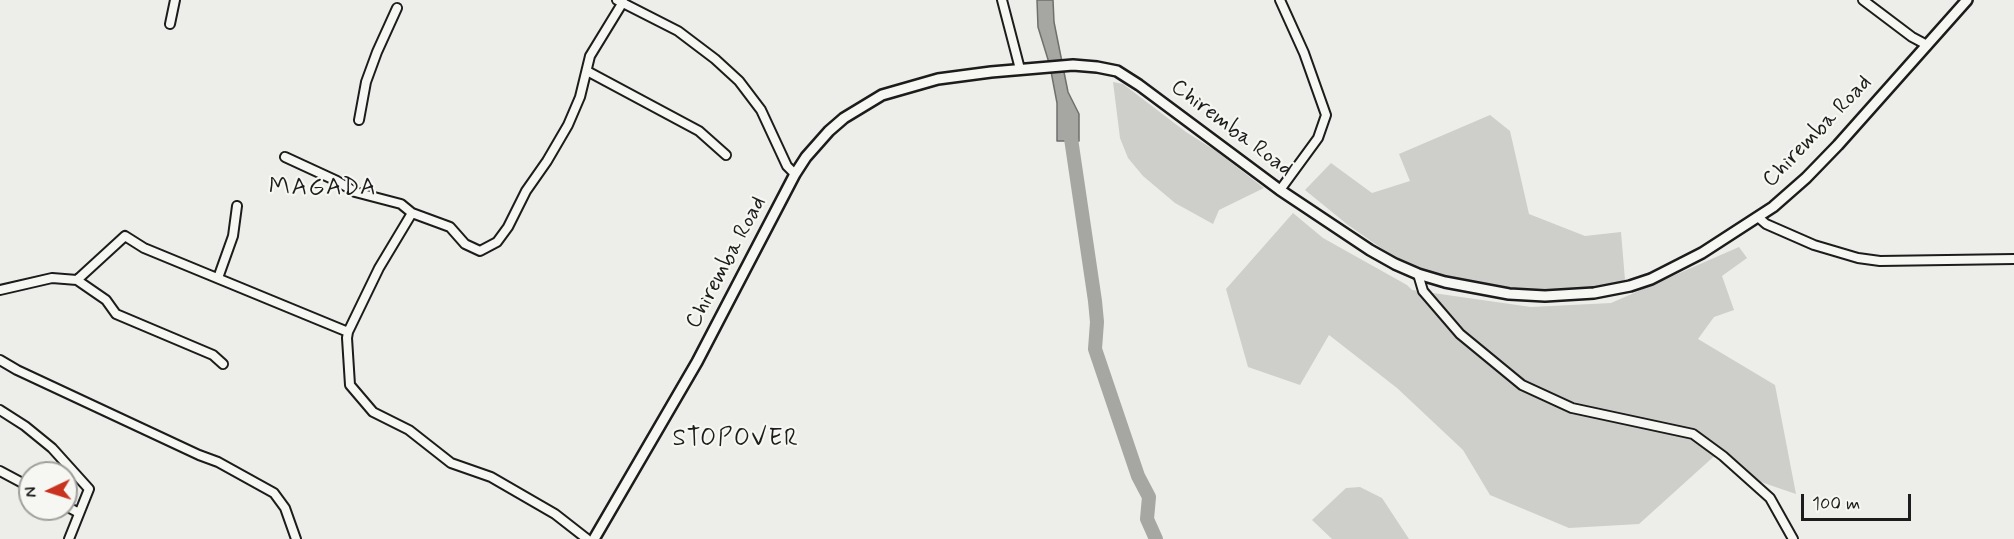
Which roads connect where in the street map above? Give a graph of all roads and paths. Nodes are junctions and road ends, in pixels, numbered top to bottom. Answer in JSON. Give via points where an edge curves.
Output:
{"nodes":[{"id":1,"x":175,"y":0,"type":"edge"},
{"id":2,"x":1002,"y":0,"type":"edge"},
{"id":3,"x":1280,"y":0,"type":"edge"},
{"id":4,"x":1863,"y":0,"type":"edge"},
{"id":5,"x":1967,"y":0,"type":"edge"},
{"id":6,"x":620,"y":1,"type":"edge"},
{"id":7,"x":397,"y":8,"type":"dead end"},
{"id":8,"x":170,"y":24,"type":"dead end"},
{"id":9,"x":1927,"y":45,"type":"junction"},
{"id":10,"x":1020,"y":69,"type":"junction"},
{"id":11,"x":587,"y":71,"type":"junction"},
{"id":12,"x":359,"y":120,"type":"dead end"},
{"id":13,"x":726,"y":154,"type":"dead end"},
{"id":14,"x":285,"y":158,"type":"dead end"},
{"id":15,"x":795,"y":174,"type":"junction"},
{"id":16,"x":1280,"y":190,"type":"junction"},
{"id":17,"x":237,"y":206,"type":"dead end"},
{"id":18,"x":412,"y":213,"type":"junction"},
{"id":19,"x":1759,"y":218,"type":"junction"},
{"id":20,"x":2014,"y":259,"type":"edge"},
{"id":21,"x":1418,"y":274,"type":"junction"},
{"id":22,"x":218,"y":278,"type":"junction"},
{"id":23,"x":77,"y":280,"type":"junction"},
{"id":24,"x":0,"y":290,"type":"edge"},
{"id":25,"x":348,"y":332,"type":"junction"},
{"id":26,"x":0,"y":360,"type":"edge"},
{"id":27,"x":223,"y":364,"type":"dead end"},
{"id":28,"x":0,"y":410,"type":"edge"},
{"id":29,"x":0,"y":471,"type":"edge"},
{"id":30,"x":18,"y":481,"type":"edge"},
{"id":31,"x":79,"y":513,"type":"joint"},
{"id":32,"x":69,"y":539,"type":"edge"},
{"id":33,"x":296,"y":539,"type":"edge"},
{"id":34,"x":587,"y":539,"type":"edge"},
{"id":35,"x":594,"y":539,"type":"edge"},
{"id":36,"x":1793,"y":539,"type":"edge"}],
"edges":[{"from":1,"to":8,"type":"street"},
{"from":2,"to":10,"type":"street"},
{"from":3,"to":16,"type":"street","via":[[1326,115],[1318,138]]},
{"from":4,"to":9,"type":"street"},
{"from":5,"to":9,"type":"main road","name":"Chiremba Road"},
{"from":6,"to":11,"type":"street","via":[[590,56]]},
{"from":6,"to":15,"type":"street","via":[[678,31],[739,81],[761,110],[787,166]]},
{"from":7,"to":12,"type":"street","via":[[366,82]]},
{"from":9,"to":19,"type":"main road","name":"Chiremba Road","via":[[1806,178]]},
{"from":10,"to":15,"type":"main road","name":"Chiremba Road","via":[[938,79],[882,95],[829,131]]},
{"from":10,"to":16,"type":"main road","name":"Chiremba Road","via":[[1069,65],[1117,71]]},
{"from":11,"to":13,"type":"street","via":[[699,131]]},
{"from":11,"to":18,"type":"street","via":[[568,125],[497,242],[480,251],[465,244],[450,227]]},
{"from":14,"to":18,"type":"street","via":[[355,192],[401,204]]},
{"from":15,"to":35,"type":"main road","name":"Chiremba Road","via":[[697,362]]},
{"from":16,"to":21,"type":"main road","name":"Chiremba Road","via":[[1370,250]]},
{"from":17,"to":22,"type":"street","via":[[233,236]]},
{"from":18,"to":25,"type":"street","via":[[379,268]]},
{"from":19,"to":20,"type":"street","via":[[1814,245],[1858,258]]},
{"from":19,"to":21,"type":"main road","name":"Chiremba Road","via":[[1651,279],[1603,292],[1509,294]]},
{"from":21,"to":36,"type":"street","via":[[1423,291],[1460,334],[1522,385],[1572,408],[1693,434],[1770,498]]},
{"from":22,"to":23,"type":"street","via":[[144,248],[125,236]]},
{"from":22,"to":25,"type":"street"},
{"from":23,"to":24,"type":"street","via":[[51,278]]},
{"from":23,"to":27,"type":"street","via":[[106,300],[116,314],[213,355]]},
{"from":25,"to":34,"type":"street","via":[[350,385],[373,412],[409,430],[451,463],[491,477],[555,514]]},
{"from":26,"to":33,"type":"street","via":[[218,462],[274,493],[285,508]]},
{"from":28,"to":31,"type":"street","via":[[52,448],[89,489]]},
{"from":29,"to":30,"type":"street"},
{"from":31,"to":32,"type":"street"}]}
